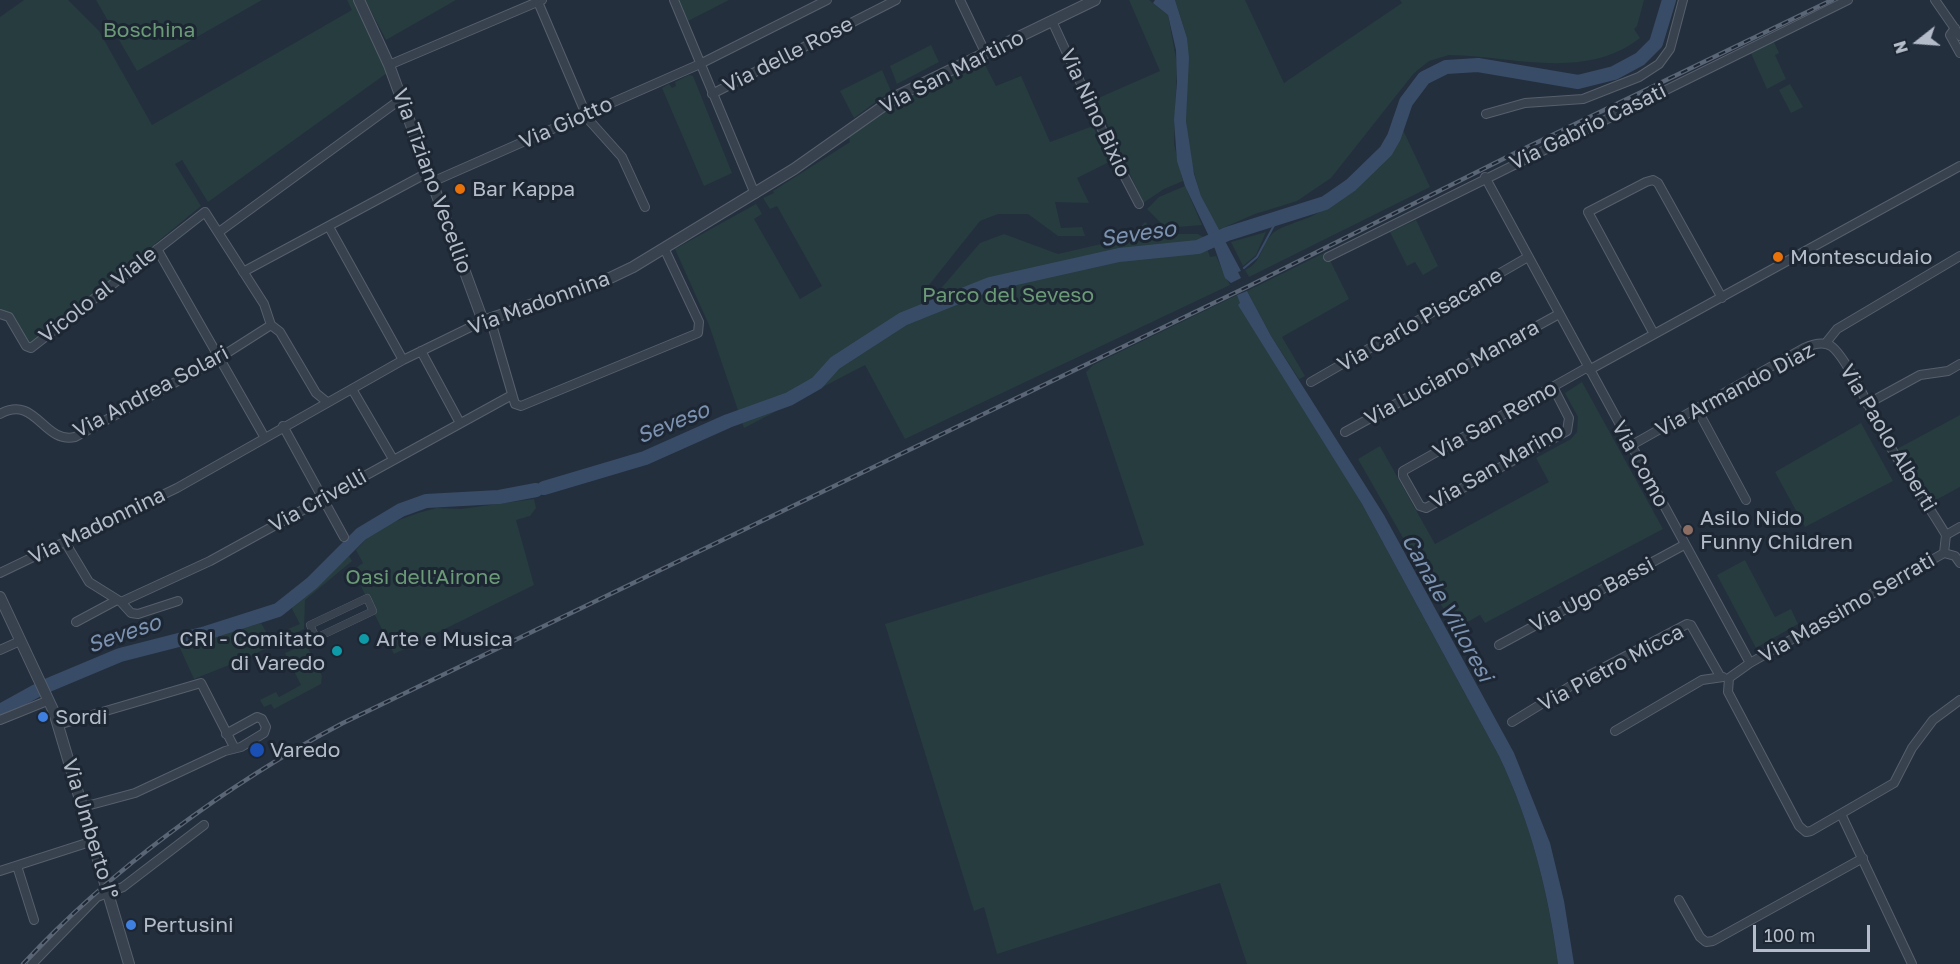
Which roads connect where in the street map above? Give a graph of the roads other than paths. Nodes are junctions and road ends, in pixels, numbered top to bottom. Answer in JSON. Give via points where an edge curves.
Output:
{"nodes":[{"id":1,"x":674,"y":0,"type":"edge"},
{"id":2,"x":827,"y":0,"type":"edge"},
{"id":3,"x":896,"y":0,"type":"edge"},
{"id":4,"x":960,"y":0,"type":"edge"},
{"id":5,"x":1095,"y":0,"type":"edge"},
{"id":6,"x":1683,"y":0,"type":"edge"},
{"id":7,"x":1848,"y":0,"type":"edge"},
{"id":8,"x":1935,"y":0,"type":"edge"},
{"id":9,"x":540,"y":1,"type":"edge"},
{"id":10,"x":361,"y":4,"type":"edge"},
{"id":11,"x":1052,"y":21,"type":"junction"},
{"id":12,"x":1958,"y":32,"type":"edge"},
{"id":13,"x":986,"y":52,"type":"junction"},
{"id":14,"x":1960,"y":53,"type":"edge"},
{"id":15,"x":700,"y":64,"type":"junction"},
{"id":16,"x":389,"y":65,"type":"junction"},
{"id":17,"x":712,"y":94,"type":"junction"},
{"id":18,"x":401,"y":99,"type":"junction"},
{"id":19,"x":586,"y":114,"type":"junction"},
{"id":20,"x":1486,"y":114,"type":"dead end"},
{"id":21,"x":1960,"y":166,"type":"edge"},
{"id":22,"x":430,"y":177,"type":"junction"},
{"id":23,"x":1485,"y":177,"type":"junction"},
{"id":24,"x":755,"y":194,"type":"junction"},
{"id":25,"x":1139,"y":204,"type":"dead end"},
{"id":26,"x":645,"y":207,"type":"dead end"},
{"id":27,"x":329,"y":227,"type":"junction"},
{"id":28,"x":219,"y":232,"type":"junction"},
{"id":29,"x":664,"y":248,"type":"junction"},
{"id":30,"x":157,"y":249,"type":"junction"},
{"id":31,"x":1960,"y":256,"type":"edge"},
{"id":32,"x":1328,"y":257,"type":"dead end"},
{"id":33,"x":1528,"y":257,"type":"junction"},
{"id":34,"x":243,"y":272,"type":"junction"},
{"id":35,"x":1722,"y":298,"type":"junction"},
{"id":36,"x":0,"y":314,"type":"edge"},
{"id":37,"x":1559,"y":314,"type":"junction"},
{"id":38,"x":486,"y":320,"type":"junction"},
{"id":39,"x":271,"y":325,"type":"junction"},
{"id":40,"x":1654,"y":334,"type":"junction"},
{"id":41,"x":1825,"y":344,"type":"junction"},
{"id":42,"x":421,"y":351,"type":"junction"},
{"id":43,"x":219,"y":358,"type":"junction"},
{"id":44,"x":403,"y":360,"type":"junction"},
{"id":45,"x":1960,"y":364,"type":"edge"},
{"id":46,"x":1589,"y":369,"type":"junction"},
{"id":47,"x":1311,"y":382,"type":"dead end"},
{"id":48,"x":1553,"y":387,"type":"junction"},
{"id":49,"x":352,"y":389,"type":"junction"},
{"id":50,"x":512,"y":395,"type":"junction"},
{"id":51,"x":322,"y":403,"type":"junction"},
{"id":52,"x":1867,"y":404,"type":"junction"},
{"id":53,"x":1697,"y":410,"type":"junction"},
{"id":54,"x":0,"y":414,"type":"edge"},
{"id":55,"x":460,"y":423,"type":"junction"},
{"id":56,"x":283,"y":426,"type":"junction"},
{"id":57,"x":1345,"y":432,"type":"dead end"},
{"id":58,"x":265,"y":438,"type":"junction"},
{"id":59,"x":1630,"y":446,"type":"junction"},
{"id":60,"x":393,"y":459,"type":"junction"},
{"id":61,"x":1402,"y":473,"type":"joint"},
{"id":62,"x":323,"y":497,"type":"junction"},
{"id":63,"x":1746,"y":500,"type":"dead end"},
{"id":64,"x":1960,"y":527,"type":"edge"},
{"id":65,"x":1946,"y":535,"type":"junction"},
{"id":66,"x":345,"y":537,"type":"dead end"},
{"id":67,"x":65,"y":543,"type":"junction"},
{"id":68,"x":1684,"y":545,"type":"junction"},
{"id":69,"x":1944,"y":553,"type":"junction"},
{"id":70,"x":1960,"y":563,"type":"edge"},
{"id":71,"x":0,"y":573,"type":"edge"},
{"id":72,"x":0,"y":597,"type":"edge"},
{"id":73,"x":177,"y":601,"type":"dead end"},
{"id":74,"x":116,"y":602,"type":"junction"},
{"id":75,"x":76,"y":622,"type":"dead end"},
{"id":76,"x":316,"y":638,"type":"joint"},
{"id":77,"x":20,"y":640,"type":"junction"},
{"id":78,"x":1499,"y":645,"type":"dead end"},
{"id":79,"x":0,"y":650,"type":"edge"},
{"id":80,"x":1750,"y":663,"type":"junction"},
{"id":81,"x":1724,"y":677,"type":"junction"},
{"id":82,"x":46,"y":698,"type":"junction"},
{"id":83,"x":1960,"y":700,"type":"edge"},
{"id":84,"x":0,"y":720,"type":"edge"},
{"id":85,"x":1512,"y":722,"type":"dead end"},
{"id":86,"x":58,"y":726,"type":"junction"},
{"id":87,"x":1615,"y":731,"type":"dead end"},
{"id":88,"x":226,"y":734,"type":"junction"},
{"id":89,"x":234,"y":747,"type":"junction"},
{"id":90,"x":83,"y":807,"type":"junction"},
{"id":91,"x":1841,"y":814,"type":"junction"},
{"id":92,"x":204,"y":825,"type":"dead end"},
{"id":93,"x":93,"y":841,"type":"junction"},
{"id":94,"x":1863,"y":858,"type":"junction"},
{"id":95,"x":17,"y":866,"type":"junction"},
{"id":96,"x":0,"y":871,"type":"edge"},
{"id":97,"x":109,"y":893,"type":"junction"},
{"id":98,"x":1679,"y":900,"type":"dead end"},
{"id":99,"x":34,"y":920,"type":"dead end"},
{"id":100,"x":32,"y":964,"type":"edge"},
{"id":101,"x":129,"y":964,"type":"edge"},
{"id":102,"x":1912,"y":964,"type":"edge"}],
"edges":[{"from":1,"to":15,"type":"street"},
{"from":2,"to":15,"type":"street","name":"Via Giotto"},
{"from":3,"to":17,"type":"street","name":"Via delle Rose"},
{"from":4,"to":13,"type":"street"},
{"from":5,"to":11,"type":"street","name":"Via San Martino"},
{"from":6,"to":20,"type":"street","via":[[1670,49],[1659,63],[1639,77],[1583,99],[1518,104]]},
{"from":7,"to":23,"type":"street","name":"Via Gabrio Casati"},
{"from":8,"to":12,"type":"street"},
{"from":9,"to":16,"type":"street"},
{"from":9,"to":19,"type":"street"},
{"from":10,"to":16,"type":"street","name":"Via Tiziano Vecellio"},
{"from":11,"to":13,"type":"street","name":"Via San Martino"},
{"from":11,"to":25,"type":"street","name":"Via Nino Bixio"},
{"from":12,"to":14,"type":"street","via":[[1950,35]]},
{"from":13,"to":24,"type":"street","name":"Via San Martino","via":[[886,103]]},
{"from":15,"to":17,"type":"street"},
{"from":15,"to":19,"type":"street","name":"Via Giotto"},
{"from":16,"to":18,"type":"street","name":"Via Tiziano Vecellio"},
{"from":17,"to":24,"type":"street"},
{"from":18,"to":22,"type":"street","name":"Via Tiziano Vecellio"},
{"from":18,"to":28,"type":"street"},
{"from":19,"to":22,"type":"street","name":"Via Giotto"},
{"from":19,"to":26,"type":"street","via":[[622,157]]},
{"from":21,"to":35,"type":"street","name":"Via San Remo"},
{"from":22,"to":27,"type":"street","name":"Via Giotto"},
{"from":22,"to":38,"type":"street","name":"Via Tiziano Vecellio"},
{"from":23,"to":32,"type":"street","name":"Via Gabrio Casati"},
{"from":23,"to":33,"type":"street","name":"Via Como"},
{"from":24,"to":29,"type":"street","name":"Via Madonnina"},
{"from":27,"to":34,"type":"street","name":"Via Giotto"},
{"from":27,"to":44,"type":"street"},
{"from":28,"to":30,"type":"street","name":"Vicolo al Viale","via":[[205,212]]},
{"from":28,"to":34,"type":"street"},
{"from":29,"to":38,"type":"street","name":"Via Madonnina","via":[[610,278]]},
{"from":29,"to":50,"type":"street","via":[[699,322],[695,336],[518,406]]},
{"from":30,"to":36,"type":"street","name":"Vicolo al Viale","via":[[31,348],[9,317]]},
{"from":30,"to":43,"type":"street"},
{"from":31,"to":41,"type":"street","name":"Via Armando Diaz","via":[[1837,329]]},
{"from":33,"to":37,"type":"street","name":"Via Como"},
{"from":33,"to":47,"type":"street","name":"Via Carlo Pisacane"},
{"from":34,"to":39,"type":"street","via":[[267,310]]},
{"from":35,"to":40,"type":"street","name":"Via San Remo"},
{"from":35,"to":40,"type":"street","via":[[1655,180],[1588,212]]},
{"from":37,"to":46,"type":"street","name":"Via Como"},
{"from":37,"to":57,"type":"street","name":"Via Luciano Manara"},
{"from":38,"to":42,"type":"street","name":"Via Madonnina"},
{"from":38,"to":50,"type":"street"},
{"from":39,"to":43,"type":"street","name":"Via Andrea Solari"},
{"from":39,"to":51,"type":"street","via":[[280,333]]},
{"from":40,"to":46,"type":"street","name":"Via San Remo"},
{"from":41,"to":52,"type":"street","name":"Via Paolo Alberti","via":[[1836,351]]},
{"from":41,"to":53,"type":"street","name":"Via Armando Diaz","via":[[1804,348]]},
{"from":42,"to":44,"type":"street","name":"Via Madonnina"},
{"from":42,"to":55,"type":"street"},
{"from":43,"to":54,"type":"street","name":"Via Andrea Solari","via":[[75,437],[61,437],[25,410],[13,408]]},
{"from":43,"to":58,"type":"street"},
{"from":44,"to":49,"type":"street","name":"Via Madonnina"},
{"from":45,"to":52,"type":"street","via":[[1948,371],[1920,375]]},
{"from":46,"to":48,"type":"street","name":"Via San Remo"},
{"from":46,"to":59,"type":"street","name":"Via Como"},
{"from":48,"to":61,"type":"street","name":"Via San Remo"},
{"from":48,"to":61,"type":"street","name":"Via San Marino","via":[[1570,423],[1562,435],[1426,508],[1420,506]]},
{"from":49,"to":51,"type":"street","name":"Via Madonnina"},
{"from":49,"to":60,"type":"street"},
{"from":50,"to":55,"type":"street","name":"Via Crivelli"},
{"from":51,"to":56,"type":"street","name":"Via Madonnina"},
{"from":52,"to":65,"type":"street","name":"Via Paolo Alberti"},
{"from":53,"to":59,"type":"street","name":"Via Armando Diaz"},
{"from":53,"to":63,"type":"street"},
{"from":55,"to":60,"type":"street","name":"Via Crivelli"},
{"from":56,"to":58,"type":"street","name":"Via Madonnina"},
{"from":56,"to":62,"type":"street"},
{"from":58,"to":67,"type":"street","name":"Via Madonnina","via":[[177,488]]},
{"from":59,"to":68,"type":"street","name":"Via Como"},
{"from":60,"to":62,"type":"street","name":"Via Crivelli"},
{"from":62,"to":66,"type":"street"},
{"from":62,"to":74,"type":"street","name":"Via Crivelli","via":[[210,561]]},
{"from":64,"to":65,"type":"street"},
{"from":65,"to":69,"type":"street","name":"Via Paolo Alberti"},
{"from":67,"to":71,"type":"street","name":"Via Madonnina"},
{"from":67,"to":74,"type":"street","via":[[83,576]]},
{"from":68,"to":78,"type":"street","name":"Via Ugo Bassi"},
{"from":68,"to":80,"type":"street","name":"Via Como"},
{"from":69,"to":70,"type":"street","via":[[1955,556]]},
{"from":69,"to":80,"type":"street","name":"Via Massimo Serrati"},
{"from":72,"to":77,"type":"street","name":"Via Umberto I°"},
{"from":73,"to":74,"type":"street","via":[[138,614]]},
{"from":74,"to":75,"type":"street","name":"Via Crivelli"},
{"from":76,"to":76,"type":"street","via":[[310,625],[367,598],[373,611]]},
{"from":77,"to":79,"type":"street"},
{"from":77,"to":82,"type":"street","name":"Via Umberto I°"},
{"from":80,"to":81,"type":"street"},
{"from":81,"to":85,"type":"street","name":"Via Pietro Micca","via":[[1687,624],[1582,679]]},
{"from":81,"to":87,"type":"street","via":[[1702,680]]},
{"from":81,"to":91,"type":"street","via":[[1738,713],[1799,826],[1811,831]]},
{"from":82,"to":84,"type":"street"},
{"from":82,"to":86,"type":"street","name":"Via Umberto I°"},
{"from":83,"to":91,"type":"street","via":[[1933,720],[1894,783]]},
{"from":86,"to":88,"type":"street","via":[[203,684]]},
{"from":86,"to":90,"type":"street","name":"Via Umberto I°"},
{"from":88,"to":89,"type":"street"},
{"from":88,"to":89,"type":"street","via":[[258,717],[265,725],[264,733]]},
{"from":89,"to":90,"type":"street","via":[[135,793]]},
{"from":90,"to":93,"type":"street","name":"Via Umberto I°"},
{"from":91,"to":94,"type":"street"},
{"from":92,"to":97,"type":"street","via":[[123,887]]},
{"from":93,"to":95,"type":"street"},
{"from":93,"to":97,"type":"street","name":"Via Umberto I°"},
{"from":94,"to":98,"type":"street","via":[[1713,941],[1706,942],[1700,937]]},
{"from":94,"to":102,"type":"street"},
{"from":95,"to":96,"type":"street"},
{"from":95,"to":99,"type":"street"},
{"from":97,"to":100,"type":"street","via":[[93,901]]},
{"from":97,"to":101,"type":"street","name":"Via Umberto I°"}]}
